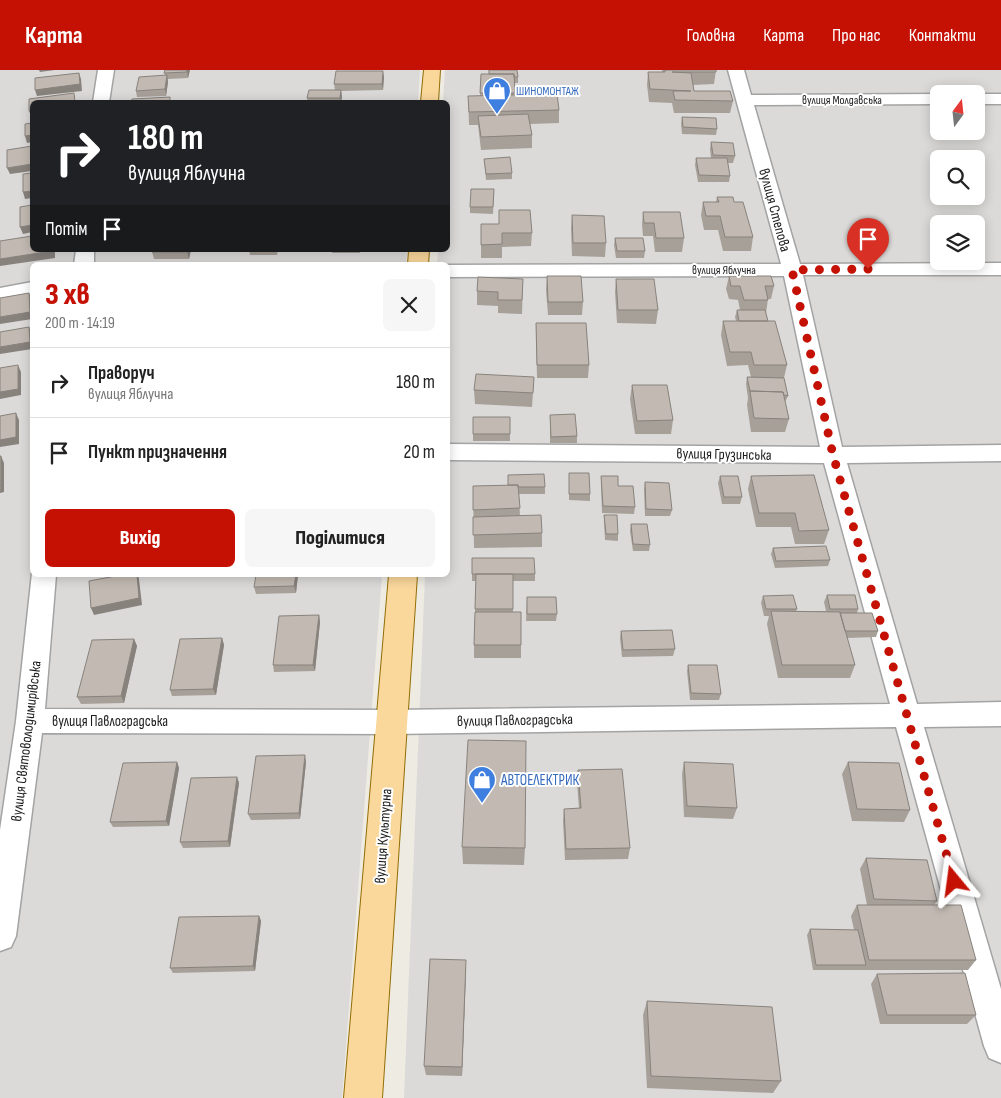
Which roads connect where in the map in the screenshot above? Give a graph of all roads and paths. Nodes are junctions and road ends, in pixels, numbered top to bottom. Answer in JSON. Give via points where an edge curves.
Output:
{"nodes":[{"id":1,"x":106,"y":70,"type":"edge"},
{"id":2,"x":432,"y":70,"type":"edge"},
{"id":3,"x":736,"y":70,"type":"edge"},
{"id":4,"x":930,"y":99,"type":"edge"},
{"id":5,"x":985,"y":99,"type":"edge"},
{"id":6,"x":1001,"y":99,"type":"edge"},
{"id":7,"x":101,"y":100,"type":"edge"},
{"id":8,"x":430,"y":100,"type":"edge"},
{"id":9,"x":746,"y":100,"type":"junction"},
{"id":10,"x":1001,"y":269,"type":"edge"},
{"id":11,"x":792,"y":270,"type":"junction"},
{"id":12,"x":450,"y":271,"type":"edge"},
{"id":13,"x":30,"y":288,"type":"edge"},
{"id":14,"x":0,"y":294,"type":"edge"},
{"id":15,"x":450,"y":452,"type":"edge"},
{"id":16,"x":1001,"y":453,"type":"edge"},
{"id":17,"x":833,"y":455,"type":"junction"},
{"id":18,"x":44,"y":577,"type":"edge"},
{"id":19,"x":403,"y":577,"type":"edge"},
{"id":20,"x":1001,"y":714,"type":"edge"},
{"id":21,"x":907,"y":716,"type":"junction"},
{"id":22,"x":30,"y":721,"type":"junction"},
{"id":23,"x":391,"y":722,"type":"junction"},
{"id":24,"x":0,"y":936,"type":"edge"},
{"id":25,"x":1001,"y":1046,"type":"edge"},
{"id":26,"x":363,"y":1098,"type":"edge"}],
"edges":[{"from":1,"to":7,"type":"street"},
{"from":2,"to":8,"type":"main road"},
{"from":3,"to":9,"type":"street","name":"вулиця Степова"},
{"from":4,"to":9,"type":"street","name":"вулиця Молдавська"},
{"from":5,"to":6,"type":"street"},
{"from":9,"to":11,"type":"street","name":"вулиця Степова"},
{"from":10,"to":11,"type":"street","name":"вулиця Яблучна"},
{"from":11,"to":12,"type":"street","name":"вулиця Яблучна"},
{"from":11,"to":17,"type":"street","name":"вулиця Степова"},
{"from":13,"to":14,"type":"street"},
{"from":15,"to":17,"type":"street","name":"вулиця Грузинська"},
{"from":16,"to":17,"type":"street","name":"вулиця Грузинська"},
{"from":17,"to":21,"type":"street","name":"вулиця Степова"},
{"from":18,"to":22,"type":"street","name":"вулиця Святоволодимирівська"},
{"from":19,"to":23,"type":"main road","name":"вулиця Культурна"},
{"from":20,"to":21,"type":"street","name":"вулиця Павлоградська"},
{"from":21,"to":23,"type":"street","name":"вулиця Павлоградська"},
{"from":21,"to":25,"type":"street","name":"вулиця Степова"},
{"from":22,"to":23,"type":"street","name":"вулиця Павлоградська"},
{"from":22,"to":24,"type":"street","name":"вулиця Святоволодимирівська"},
{"from":23,"to":26,"type":"main road","name":"вулиця Культурна"}]}
